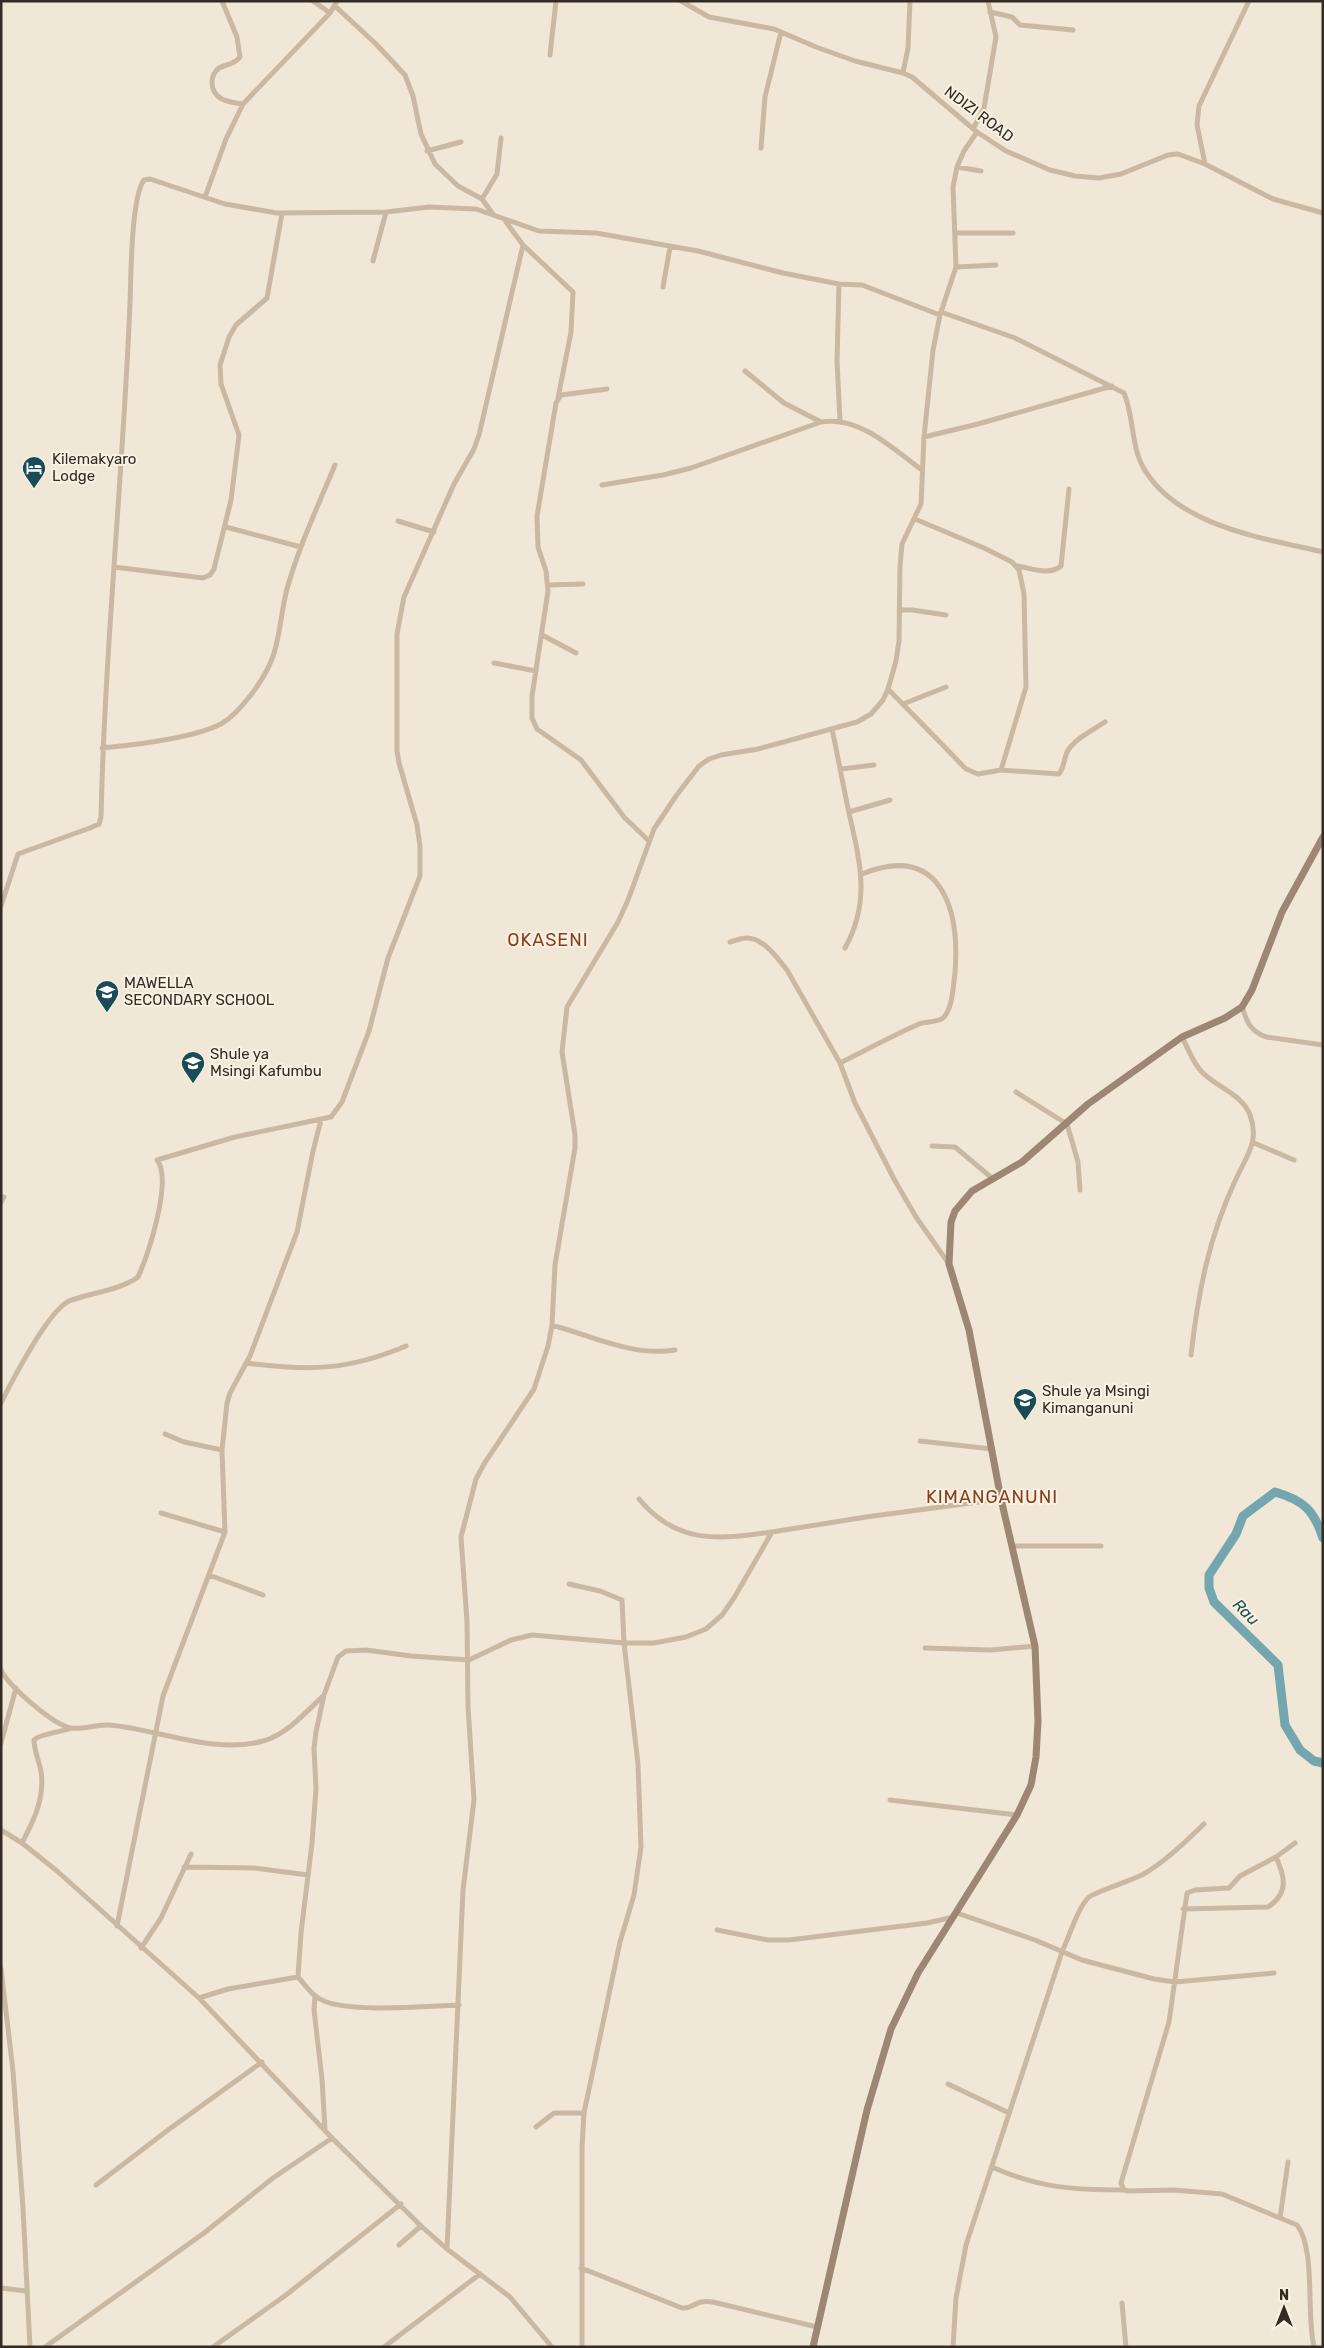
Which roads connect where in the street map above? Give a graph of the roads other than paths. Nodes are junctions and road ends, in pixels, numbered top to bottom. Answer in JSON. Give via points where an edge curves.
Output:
{"nodes":[{"id":1,"x":222,"y":1,"type":"edge"},
{"id":2,"x":312,"y":1,"type":"edge"},
{"id":3,"x":556,"y":1,"type":"edge"},
{"id":4,"x":680,"y":1,"type":"edge"},
{"id":5,"x":910,"y":1,"type":"edge"},
{"id":6,"x":988,"y":1,"type":"edge"},
{"id":7,"x":1250,"y":1,"type":"edge"},
{"id":8,"x":336,"y":4,"type":"edge"},
{"id":9,"x":990,"y":12,"type":"junction"},
{"id":10,"x":330,"y":13,"type":"junction"},
{"id":11,"x":1073,"y":30,"type":"dead end"},
{"id":12,"x":781,"y":32,"type":"junction"},
{"id":13,"x":550,"y":55,"type":"dead end"},
{"id":14,"x":904,"y":73,"type":"junction"},
{"id":15,"x":243,"y":104,"type":"junction"},
{"id":16,"x":975,"y":131,"type":"junction"},
{"id":17,"x":501,"y":138,"type":"dead end"},
{"id":18,"x":461,"y":142,"type":"dead end"},
{"id":19,"x":761,"y":148,"type":"dead end"},
{"id":20,"x":428,"y":151,"type":"junction"},
{"id":21,"x":1205,"y":164,"type":"junction"},
{"id":22,"x":957,"y":167,"type":"junction"},
{"id":23,"x":981,"y":171,"type":"dead end"},
{"id":24,"x":205,"y":197,"type":"junction"},
{"id":25,"x":482,"y":199,"type":"junction"},
{"id":26,"x":386,"y":212,"type":"junction"},
{"id":27,"x":282,"y":213,"type":"junction"},
{"id":28,"x":1323,"y":213,"type":"edge"},
{"id":29,"x":493,"y":214,"type":"junction"},
{"id":30,"x":506,"y":220,"type":"junction"},
{"id":31,"x":956,"y":233,"type":"junction"},
{"id":32,"x":1013,"y":233,"type":"dead end"},
{"id":33,"x":523,"y":245,"type":"junction"},
{"id":34,"x":670,"y":247,"type":"junction"},
{"id":35,"x":373,"y":261,"type":"dead end"},
{"id":36,"x":996,"y":265,"type":"dead end"},
{"id":37,"x":956,"y":267,"type":"junction"},
{"id":38,"x":839,"y":284,"type":"junction"},
{"id":39,"x":662,"y":287,"type":"dead end"},
{"id":40,"x":941,"y":313,"type":"junction"},
{"id":41,"x":745,"y":371,"type":"dead end"},
{"id":42,"x":1112,"y":386,"type":"junction"},
{"id":43,"x":607,"y":389,"type":"dead end"},
{"id":44,"x":557,"y":400,"type":"junction"},
{"id":45,"x":840,"y":421,"type":"junction"},
{"id":46,"x":821,"y":422,"type":"junction"},
{"id":47,"x":924,"y":437,"type":"junction"},
{"id":48,"x":335,"y":465,"type":"dead end"},
{"id":49,"x":922,"y":470,"type":"junction"},
{"id":50,"x":602,"y":485,"type":"dead end"},
{"id":51,"x":1069,"y":489,"type":"dead end"},
{"id":52,"x":915,"y":519,"type":"junction"},
{"id":53,"x":398,"y":521,"type":"dead end"},
{"id":54,"x":226,"y":527,"type":"junction"},
{"id":55,"x":434,"y":532,"type":"junction"},
{"id":56,"x":301,"y":547,"type":"junction"},
{"id":57,"x":1323,"y":552,"type":"edge"},
{"id":58,"x":1017,"y":566,"type":"junction"},
{"id":59,"x":114,"y":567,"type":"junction"},
{"id":60,"x":548,"y":584,"type":"junction"},
{"id":61,"x":583,"y":584,"type":"dead end"},
{"id":62,"x":901,"y":610,"type":"junction"},
{"id":63,"x":946,"y":615,"type":"dead end"},
{"id":64,"x":542,"y":635,"type":"junction"},
{"id":65,"x":576,"y":653,"type":"dead end"},
{"id":66,"x":494,"y":664,"type":"dead end"},
{"id":67,"x":536,"y":672,"type":"junction"},
{"id":68,"x":946,"y":687,"type":"dead end"},
{"id":69,"x":888,"y":690,"type":"junction"},
{"id":70,"x":903,"y":704,"type":"junction"},
{"id":71,"x":1105,"y":722,"type":"dead end"},
{"id":72,"x":832,"y":730,"type":"junction"},
{"id":73,"x":102,"y":748,"type":"junction"},
{"id":74,"x":874,"y":765,"type":"dead end"},
{"id":75,"x":841,"y":769,"type":"junction"},
{"id":76,"x":1001,"y":770,"type":"junction"},
{"id":77,"x":890,"y":800,"type":"dead end"},
{"id":78,"x":849,"y":812,"type":"junction"},
{"id":79,"x":1323,"y":838,"type":"edge"},
{"id":80,"x":649,"y":841,"type":"junction"},
{"id":81,"x":862,"y":874,"type":"junction"},
{"id":82,"x":1,"y":906,"type":"edge"},
{"id":83,"x":730,"y":942,"type":"dead end"},
{"id":84,"x":844,"y":948,"type":"dead end"},
{"id":85,"x":1242,"y":1007,"type":"junction"},
{"id":86,"x":1182,"y":1037,"type":"junction"},
{"id":87,"x":1323,"y":1045,"type":"edge"},
{"id":88,"x":840,"y":1063,"type":"junction"},
{"id":89,"x":1016,"y":1092,"type":"dead end"},
{"id":90,"x":321,"y":1120,"type":"junction"},
{"id":91,"x":1066,"y":1124,"type":"junction"},
{"id":92,"x":1254,"y":1143,"type":"junction"},
{"id":93,"x":932,"y":1146,"type":"dead end"},
{"id":94,"x":1294,"y":1160,"type":"dead end"},
{"id":95,"x":992,"y":1178,"type":"junction"},
{"id":96,"x":1080,"y":1190,"type":"dead end"},
{"id":97,"x":949,"y":1264,"type":"junction"},
{"id":98,"x":552,"y":1325,"type":"junction"},
{"id":99,"x":406,"y":1346,"type":"dead end"},
{"id":100,"x":675,"y":1350,"type":"dead end"},
{"id":101,"x":1191,"y":1355,"type":"dead end"},
{"id":102,"x":246,"y":1364,"type":"junction"},
{"id":103,"x":1,"y":1403,"type":"edge"},
{"id":104,"x":165,"y":1434,"type":"dead end"},
{"id":105,"x":920,"y":1441,"type":"dead end"},
{"id":106,"x":992,"y":1449,"type":"junction"},
{"id":107,"x":222,"y":1450,"type":"junction"},
{"id":108,"x":639,"y":1498,"type":"dead end"},
{"id":109,"x":1001,"y":1499,"type":"junction"},
{"id":110,"x":162,"y":1513,"type":"dead end"},
{"id":111,"x":225,"y":1532,"type":"junction"},
{"id":112,"x":772,"y":1532,"type":"junction"},
{"id":113,"x":1013,"y":1546,"type":"junction"},
{"id":114,"x":1101,"y":1546,"type":"dead end"},
{"id":115,"x":208,"y":1575,"type":"junction"},
{"id":116,"x":569,"y":1584,"type":"dead end"},
{"id":117,"x":263,"y":1596,"type":"dead end"},
{"id":118,"x":624,"y":1644,"type":"junction"},
{"id":119,"x":1035,"y":1646,"type":"junction"},
{"id":120,"x":926,"y":1648,"type":"dead end"},
{"id":121,"x":469,"y":1660,"type":"junction"},
{"id":122,"x":1,"y":1670,"type":"edge"},
{"id":123,"x":3,"y":1679,"type":"edge"},
{"id":124,"x":16,"y":1688,"type":"junction"},
{"id":125,"x":324,"y":1695,"type":"junction"},
{"id":126,"x":71,"y":1728,"type":"junction"},
{"id":127,"x":156,"y":1734,"type":"junction"},
{"id":128,"x":1,"y":1743,"type":"edge"},
{"id":129,"x":890,"y":1800,"type":"dead end"},
{"id":130,"x":1017,"y":1815,"type":"junction"},
{"id":131,"x":1204,"y":1824,"type":"dead end"},
{"id":132,"x":1,"y":1830,"type":"edge"},
{"id":133,"x":22,"y":1843,"type":"junction"},
{"id":134,"x":1295,"y":1844,"type":"dead end"},
{"id":135,"x":190,"y":1854,"type":"dead end"},
{"id":136,"x":1276,"y":1857,"type":"junction"},
{"id":137,"x":184,"y":1868,"type":"junction"},
{"id":138,"x":308,"y":1875,"type":"junction"},
{"id":139,"x":1183,"y":1909,"type":"junction"},
{"id":140,"x":956,"y":1915,"type":"junction"},
{"id":141,"x":117,"y":1926,"type":"junction"},
{"id":142,"x":717,"y":1930,"type":"dead end"},
{"id":143,"x":141,"y":1948,"type":"junction"},
{"id":144,"x":1062,"y":1952,"type":"junction"},
{"id":145,"x":1,"y":1969,"type":"edge"},
{"id":146,"x":1274,"y":1973,"type":"dead end"},
{"id":147,"x":298,"y":1977,"type":"junction"},
{"id":148,"x":1175,"y":1982,"type":"junction"},
{"id":149,"x":316,"y":1996,"type":"junction"},
{"id":150,"x":199,"y":1998,"type":"junction"},
{"id":151,"x":459,"y":2005,"type":"junction"},
{"id":152,"x":262,"y":2062,"type":"junction"},
{"id":153,"x":948,"y":2084,"type":"dead end"},
{"id":154,"x":584,"y":2114,"type":"junction"},
{"id":155,"x":1009,"y":2114,"type":"junction"},
{"id":156,"x":536,"y":2127,"type":"dead end"},
{"id":157,"x":325,"y":2130,"type":"junction"},
{"id":158,"x":332,"y":2138,"type":"junction"},
{"id":159,"x":1288,"y":2162,"type":"dead end"},
{"id":160,"x":992,"y":2167,"type":"junction"},
{"id":161,"x":96,"y":2186,"type":"dead end"},
{"id":162,"x":1124,"y":2190,"type":"junction"},
{"id":163,"x":401,"y":2204,"type":"junction"},
{"id":164,"x":1280,"y":2218,"type":"junction"},
{"id":165,"x":421,"y":2226,"type":"junction"},
{"id":166,"x":399,"y":2245,"type":"dead end"},
{"id":167,"x":447,"y":2249,"type":"junction"},
{"id":168,"x":581,"y":2268,"type":"junction"},
{"id":169,"x":480,"y":2274,"type":"junction"},
{"id":170,"x":1,"y":2288,"type":"edge"},
{"id":171,"x":26,"y":2291,"type":"junction"},
{"id":172,"x":1122,"y":2303,"type":"dead end"},
{"id":173,"x":817,"y":2327,"type":"junction"},
{"id":174,"x":30,"y":2347,"type":"edge"},
{"id":175,"x":45,"y":2347,"type":"edge"},
{"id":176,"x":213,"y":2347,"type":"edge"},
{"id":177,"x":384,"y":2347,"type":"edge"},
{"id":178,"x":552,"y":2347,"type":"edge"},
{"id":179,"x":582,"y":2347,"type":"edge"},
{"id":180,"x":813,"y":2347,"type":"edge"},
{"id":181,"x":953,"y":2347,"type":"edge"},
{"id":182,"x":1126,"y":2347,"type":"edge"},
{"id":183,"x":1314,"y":2347,"type":"edge"}],
"edges":[{"from":1,"to":15,"type":"street","via":[[240,57],[214,73],[213,90],[219,98]]},
{"from":2,"to":10,"type":"street"},
{"from":3,"to":13,"type":"street"},
{"from":4,"to":12,"type":"street","name":"NDIZI ROAD","via":[[709,17]]},
{"from":5,"to":14,"type":"street"},
{"from":6,"to":9,"type":"street"},
{"from":7,"to":21,"type":"street","via":[[1199,106],[1197,124]]},
{"from":8,"to":10,"type":"street"},
{"from":8,"to":20,"type":"street","via":[[405,75]]},
{"from":9,"to":11,"type":"street","via":[[1012,17],[1020,25]]},
{"from":9,"to":16,"type":"street","via":[[996,37],[984,108]]},
{"from":10,"to":15,"type":"street"},
{"from":12,"to":14,"type":"street","name":"NDIZI ROAD","via":[[855,61]]},
{"from":12,"to":19,"type":"street","via":[[765,97]]},
{"from":14,"to":16,"type":"street","name":"NDIZI ROAD"},
{"from":15,"to":24,"type":"street","via":[[226,138]]},
{"from":16,"to":21,"type":"street","name":"NDIZI ROAD","via":[[1032,164],[1075,176],[1099,178],[1121,174],[1178,154]]},
{"from":16,"to":22,"type":"street"},
{"from":17,"to":25,"type":"street","via":[[497,174]]},
{"from":18,"to":20,"type":"street"},
{"from":20,"to":25,"type":"street","via":[[435,164],[452,181]]},
{"from":21,"to":28,"type":"street","name":"NDIZI ROAD","via":[[1273,198]]},
{"from":22,"to":23,"type":"street"},
{"from":22,"to":31,"type":"street","via":[[953,187]]},
{"from":24,"to":27,"type":"street","via":[[233,206]]},
{"from":24,"to":59,"type":"street","via":[[150,178],[142,182],[137,196]]},
{"from":25,"to":29,"type":"street"},
{"from":26,"to":27,"type":"street"},
{"from":26,"to":29,"type":"street","via":[[457,207]]},
{"from":26,"to":35,"type":"street"},
{"from":27,"to":54,"type":"street","via":[[268,298],[236,325],[220,365],[221,384],[239,435]]},
{"from":29,"to":30,"type":"street"},
{"from":30,"to":33,"type":"street"},
{"from":30,"to":34,"type":"street","via":[[539,231],[596,233]]},
{"from":31,"to":32,"type":"street"},
{"from":31,"to":37,"type":"street"},
{"from":33,"to":44,"type":"street","via":[[573,292],[572,332]]},
{"from":33,"to":55,"type":"street","via":[[479,435]]},
{"from":34,"to":38,"type":"street"},
{"from":34,"to":39,"type":"street"},
{"from":36,"to":37,"type":"street"},
{"from":37,"to":40,"type":"street"},
{"from":38,"to":40,"type":"street","via":[[862,285]]},
{"from":38,"to":45,"type":"street","via":[[837,361]]},
{"from":40,"to":42,"type":"street","via":[[1015,338]]},
{"from":40,"to":47,"type":"street","via":[[933,350]]},
{"from":41,"to":46,"type":"street","via":[[784,403]]},
{"from":42,"to":47,"type":"street"},
{"from":42,"to":57,"type":"street","via":[[1124,393],[1127,399],[1143,466],[1175,501],[1213,524]]},
{"from":43,"to":44,"type":"street","via":[[568,393]]},
{"from":44,"to":60,"type":"street","via":[[537,516],[538,547]]},
{"from":45,"to":46,"type":"street"},
{"from":45,"to":49,"type":"street","via":[[861,428]]},
{"from":46,"to":50,"type":"street","via":[[691,468]]},
{"from":47,"to":49,"type":"street"},
{"from":48,"to":56,"type":"street"},
{"from":49,"to":52,"type":"street","via":[[921,504]]},
{"from":51,"to":58,"type":"street","via":[[1061,566],[1048,572]]},
{"from":52,"to":58,"type":"street","via":[[984,548]]},
{"from":52,"to":62,"type":"street","via":[[902,544]]},
{"from":53,"to":55,"type":"street"},
{"from":54,"to":56,"type":"street"},
{"from":54,"to":59,"type":"street","via":[[210,575],[203,578]]},
{"from":55,"to":90,"type":"street","via":[[404,597],[397,634],[397,751],[417,825],[420,876],[388,958],[369,1031],[339,1109],[331,1117]]},
{"from":56,"to":73,"type":"street","via":[[281,611],[272,660],[247,700],[234,714],[212,728],[142,744]]},
{"from":58,"to":76,"type":"street","via":[[1024,594],[1026,687]]},
{"from":59,"to":73,"type":"street"},
{"from":60,"to":61,"type":"street"},
{"from":60,"to":64,"type":"street"},
{"from":62,"to":63,"type":"street"},
{"from":62,"to":69,"type":"street","via":[[899,641]]},
{"from":64,"to":65,"type":"street"},
{"from":64,"to":67,"type":"street"},
{"from":66,"to":67,"type":"street"},
{"from":67,"to":80,"type":"street","via":[[532,712],[538,729],[581,760],[624,817]]},
{"from":68,"to":70,"type":"street"},
{"from":69,"to":70,"type":"street"},
{"from":69,"to":72,"type":"street","via":[[866,718]]},
{"from":70,"to":76,"type":"street","via":[[966,769],[978,774]]},
{"from":71,"to":76,"type":"street","via":[[1073,744],[1059,774]]},
{"from":72,"to":75,"type":"street"},
{"from":72,"to":80,"type":"street","via":[[709,759],[699,766],[676,796]]},
{"from":73,"to":82,"type":"street","via":[[99,824],[18,854]]},
{"from":74,"to":75,"type":"street"},
{"from":75,"to":78,"type":"street"},
{"from":77,"to":78,"type":"street"},
{"from":78,"to":81,"type":"street"},
{"from":79,"to":85,"type":"street","via":[[1282,912],[1252,990]]},
{"from":80,"to":98,"type":"street","via":[[628,900],[566,1014],[562,1058],[574,1128],[574,1148],[555,1265]]},
{"from":81,"to":84,"type":"street","via":[[858,916],[854,932]]},
{"from":81,"to":88,"type":"street","via":[[906,867],[926,872],[942,888],[956,938],[954,980],[949,1006],[941,1020],[918,1025]]},
{"from":83,"to":88,"type":"street","via":[[751,938],[777,957]]},
{"from":85,"to":86,"type":"street"},
{"from":85,"to":87,"type":"street","via":[[1247,1024],[1258,1034]]},
{"from":86,"to":91,"type":"street","via":[[1088,1104]]},
{"from":86,"to":92,"type":"street","via":[[1202,1072],[1246,1107]]},
{"from":88,"to":97,"type":"street","via":[[855,1103],[894,1179],[916,1218]]},
{"from":89,"to":91,"type":"street"},
{"from":90,"to":102,"type":"street","via":[[297,1232]]},
{"from":90,"to":103,"type":"street","via":[[235,1137],[157,1160],[162,1169],[163,1190],[138,1277],[63,1305],[25,1355]]},
{"from":91,"to":95,"type":"street","via":[[1022,1162]]},
{"from":91,"to":96,"type":"street","via":[[1078,1162]]},
{"from":92,"to":94,"type":"street"},
{"from":92,"to":101,"type":"street","via":[[1226,1200],[1214,1234],[1196,1305]]},
{"from":93,"to":95,"type":"street","via":[[955,1147]]},
{"from":95,"to":97,"type":"street","via":[[972,1191],[955,1211],[949,1239]]},
{"from":97,"to":106,"type":"street","via":[[969,1330]]},
{"from":98,"to":100,"type":"street","via":[[635,1349],[650,1352]]},
{"from":98,"to":121,"type":"street","via":[[534,1389],[476,1479],[462,1527]]},
{"from":99,"to":102,"type":"street","via":[[373,1359],[334,1367],[286,1368]]},
{"from":102,"to":107,"type":"street","via":[[230,1393]]},
{"from":104,"to":107,"type":"street","via":[[184,1442]]},
{"from":105,"to":106,"type":"street"},
{"from":106,"to":109,"type":"street"},
{"from":107,"to":111,"type":"street"},
{"from":108,"to":112,"type":"street","via":[[663,1523],[697,1535],[742,1536]]},
{"from":109,"to":112,"type":"street"},
{"from":109,"to":113,"type":"street"},
{"from":110,"to":111,"type":"street"},
{"from":111,"to":115,"type":"street"},
{"from":112,"to":118,"type":"street","via":[[734,1598],[706,1629],[669,1641]]},
{"from":113,"to":114,"type":"street"},
{"from":113,"to":119,"type":"street"},
{"from":115,"to":117,"type":"street"},
{"from":115,"to":127,"type":"street","via":[[170,1673]]},
{"from":116,"to":118,"type":"street","via":[[622,1600]]},
{"from":118,"to":121,"type":"street","via":[[532,1635],[511,1640]]},
{"from":118,"to":154,"type":"street","via":[[641,1806],[639,1869],[620,1942]]},
{"from":119,"to":120,"type":"street","via":[[991,1650]]},
{"from":119,"to":130,"type":"street","via":[[1036,1757],[1031,1785]]},
{"from":121,"to":125,"type":"street","via":[[346,1651],[338,1657]]},
{"from":121,"to":151,"type":"street","via":[[474,1800],[463,1890]]},
{"from":122,"to":123,"type":"street"},
{"from":123,"to":124,"type":"street"},
{"from":124,"to":126,"type":"street","via":[[49,1716]]},
{"from":124,"to":128,"type":"street"},
{"from":125,"to":127,"type":"street","via":[[289,1726],[266,1741],[236,1746]]},
{"from":125,"to":138,"type":"street","via":[[314,1748],[316,1788]]},
{"from":126,"to":127,"type":"street","via":[[109,1725]]},
{"from":126,"to":133,"type":"street","via":[[38,1736],[34,1740],[42,1790],[38,1810]]},
{"from":127,"to":141,"type":"street"},
{"from":129,"to":130,"type":"street"},
{"from":130,"to":140,"type":"street"},
{"from":131,"to":144,"type":"street","via":[[1144,1874],[1090,1895]]},
{"from":132,"to":133,"type":"street"},
{"from":133,"to":141,"type":"street"},
{"from":134,"to":136,"type":"street"},
{"from":135,"to":137,"type":"street"},
{"from":136,"to":139,"type":"street","via":[[1240,1876],[1229,1888],[1188,1892]]},
{"from":136,"to":139,"type":"street","via":[[1284,1885],[1281,1896],[1268,1907]]},
{"from":137,"to":138,"type":"street","via":[[254,1868]]},
{"from":137,"to":143,"type":"street","via":[[161,1918]]},
{"from":138,"to":147,"type":"street"},
{"from":139,"to":148,"type":"street"},
{"from":140,"to":142,"type":"street","via":[[926,1924],[853,1931],[812,1939],[768,1940]]},
{"from":140,"to":144,"type":"street"},
{"from":140,"to":173,"type":"street","via":[[918,1973],[886,2042],[866,2110]]},
{"from":141,"to":143,"type":"street"},
{"from":143,"to":150,"type":"street"},
{"from":144,"to":148,"type":"street","via":[[1134,1975]]},
{"from":144,"to":155,"type":"street"},
{"from":145,"to":171,"type":"street","via":[[13,2071],[26,2248]]},
{"from":146,"to":148,"type":"street"},
{"from":147,"to":149,"type":"street"},
{"from":147,"to":150,"type":"street","via":[[228,1989]]},
{"from":148,"to":162,"type":"street","via":[[1169,2022],[1121,2182]]},
{"from":149,"to":151,"type":"street","via":[[350,2006]]},
{"from":149,"to":157,"type":"street","via":[[314,2019]]},
{"from":150,"to":152,"type":"street"},
{"from":151,"to":167,"type":"street"},
{"from":152,"to":157,"type":"street"},
{"from":152,"to":161,"type":"street"},
{"from":153,"to":155,"type":"street"},
{"from":154,"to":156,"type":"street","via":[[554,2113]]},
{"from":154,"to":168,"type":"street"},
{"from":155,"to":160,"type":"street"},
{"from":157,"to":158,"type":"street"},
{"from":158,"to":163,"type":"street"},
{"from":158,"to":175,"type":"street"},
{"from":159,"to":164,"type":"street"},
{"from":160,"to":162,"type":"street","via":[[1018,2179],[1058,2188]]},
{"from":160,"to":181,"type":"street","via":[[960,2268]]},
{"from":162,"to":164,"type":"street","via":[[1214,2193]]},
{"from":163,"to":165,"type":"street"},
{"from":163,"to":176,"type":"street","via":[[286,2295]]},
{"from":164,"to":183,"type":"street","via":[[1296,2225],[1304,2239]]},
{"from":165,"to":166,"type":"street"},
{"from":165,"to":167,"type":"street"},
{"from":167,"to":169,"type":"street"},
{"from":168,"to":173,"type":"street","via":[[682,2308],[690,2308],[700,2300]]},
{"from":168,"to":179,"type":"street"},
{"from":169,"to":177,"type":"street"},
{"from":169,"to":178,"type":"street","via":[[510,2298]]},
{"from":170,"to":171,"type":"street"},
{"from":171,"to":174,"type":"street"},
{"from":172,"to":182,"type":"street"},
{"from":173,"to":180,"type":"street"}]}
